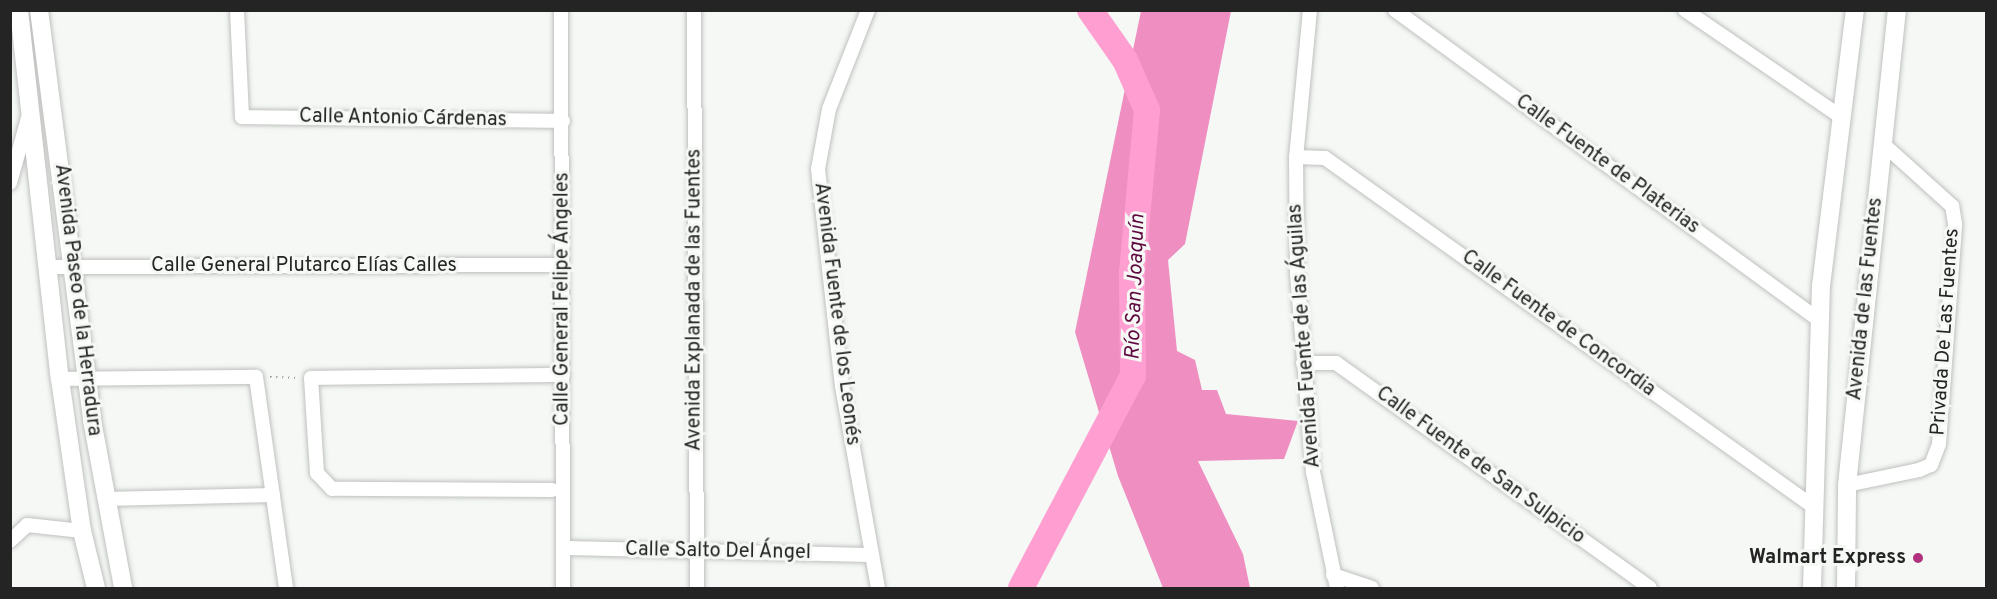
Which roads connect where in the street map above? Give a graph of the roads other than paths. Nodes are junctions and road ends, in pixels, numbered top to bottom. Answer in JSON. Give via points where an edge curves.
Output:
{"nodes":[{"id":1,"x":19,"y":10,"type":"edge"},
{"id":2,"x":39,"y":10,"type":"edge"},
{"id":3,"x":237,"y":10,"type":"edge"},
{"id":4,"x":561,"y":10,"type":"edge"},
{"id":5,"x":694,"y":10,"type":"edge"},
{"id":6,"x":868,"y":10,"type":"edge"},
{"id":7,"x":1310,"y":10,"type":"edge"},
{"id":8,"x":1395,"y":10,"type":"edge"},
{"id":9,"x":1685,"y":10,"type":"edge"},
{"id":10,"x":1855,"y":10,"type":"edge"},
{"id":11,"x":1897,"y":10,"type":"edge"},
{"id":12,"x":29,"y":116,"type":"junction"},
{"id":13,"x":1842,"y":118,"type":"junction"},
{"id":14,"x":563,"y":121,"type":"junction"},
{"id":15,"x":1882,"y":143,"type":"junction"},
{"id":16,"x":1296,"y":157,"type":"junction"},
{"id":17,"x":10,"y":183,"type":"edge"},
{"id":18,"x":562,"y":265,"type":"junction"},
{"id":19,"x":72,"y":266,"type":"junction"},
{"id":20,"x":47,"y":267,"type":"junction"},
{"id":21,"x":1819,"y":320,"type":"junction"},
{"id":22,"x":1303,"y":363,"type":"junction"},
{"id":23,"x":563,"y":375,"type":"junction"},
{"id":24,"x":86,"y":378,"type":"junction"},
{"id":25,"x":60,"y":379,"type":"junction"},
{"id":26,"x":552,"y":490,"type":"dead end"},
{"id":27,"x":1846,"y":493,"type":"junction"},
{"id":28,"x":273,"y":495,"type":"junction"},
{"id":29,"x":105,"y":500,"type":"junction"},
{"id":30,"x":1814,"y":508,"type":"junction"},
{"id":31,"x":1845,"y":521,"type":"junction"},
{"id":32,"x":82,"y":531,"type":"junction"},
{"id":33,"x":10,"y":541,"type":"edge"},
{"id":34,"x":564,"y":548,"type":"junction"},
{"id":35,"x":697,"y":553,"type":"junction"},
{"id":36,"x":872,"y":555,"type":"junction"},
{"id":37,"x":1335,"y":582,"type":"edge"},
{"id":38,"x":96,"y":588,"type":"edge"},
{"id":39,"x":123,"y":588,"type":"edge"},
{"id":40,"x":286,"y":588,"type":"edge"},
{"id":41,"x":563,"y":588,"type":"edge"},
{"id":42,"x":697,"y":588,"type":"edge"},
{"id":43,"x":878,"y":588,"type":"edge"},
{"id":44,"x":1372,"y":588,"type":"edge"},
{"id":45,"x":1650,"y":588,"type":"edge"},
{"id":46,"x":1812,"y":588,"type":"edge"},
{"id":47,"x":1846,"y":588,"type":"edge"}],
"edges":[{"from":1,"to":12,"type":"main road","name":"Avenida Paseo de la Herradura"},
{"from":2,"to":19,"type":"main road","name":"Avenida Paseo de la Herradura"},
{"from":3,"to":14,"type":"street","name":"Calle Antonio Cárdenas","via":[[242,117]]},
{"from":4,"to":14,"type":"street","name":"Calle General Felipe Ángeles"},
{"from":5,"to":35,"type":"street","name":"Avenida Explanada de las Fuentes"},
{"from":6,"to":36,"type":"street","name":"Avenida Fuente de los Leonés","via":[[829,109],[818,169],[842,386]]},
{"from":7,"to":16,"type":"street","name":"Avenida Fuente de las Águilas"},
{"from":8,"to":21,"type":"street","name":"Calle Fuente de Platerias"},
{"from":9,"to":13,"type":"street"},
{"from":10,"to":13,"type":"main road","name":"Avenida de las Fuentes"},
{"from":11,"to":15,"type":"main road","name":"Avenida de las Fuentes"},
{"from":12,"to":17,"type":"street"},
{"from":12,"to":20,"type":"main road","name":"Avenida Paseo de la Herradura"},
{"from":13,"to":21,"type":"main road","name":"Avenida de las Fuentes"},
{"from":14,"to":18,"type":"street","name":"Calle General Felipe Ángeles"},
{"from":15,"to":27,"type":"main road","name":"Avenida de las Fuentes"},
{"from":15,"to":27,"type":"street","name":"Privada De Las Fuentes","via":[[1938,189],[1954,215],[1939,444],[1931,465]]},
{"from":16,"to":22,"type":"street","name":"Avenida Fuente de las Águilas"},
{"from":16,"to":30,"type":"street","name":"Calle Fuente de Concordia","via":[[1325,158]]},
{"from":18,"to":19,"type":"street","name":"Calle General Plutarco Elías Calles"},
{"from":18,"to":23,"type":"street","name":"Calle General Felipe Ángeles"},
{"from":19,"to":20,"type":"street","name":"Calle General Plutarco Elías Calles"},
{"from":19,"to":24,"type":"main road","name":"Avenida Paseo de la Herradura"},
{"from":20,"to":25,"type":"main road","name":"Avenida Paseo de la Herradura"},
{"from":21,"to":30,"type":"main road","name":"Avenida de las Fuentes"},
{"from":22,"to":37,"type":"street","name":"Avenida Fuente de las Águilas","via":[[1313,472]]},
{"from":22,"to":45,"type":"street","name":"Calle Fuente de San Sulpicio","via":[[1336,363]]},
{"from":23,"to":26,"type":"street","via":[[311,378],[317,473],[332,489]]},
{"from":23,"to":34,"type":"street","name":"Calle General Felipe Ángeles"},
{"from":24,"to":25,"type":"street"},
{"from":24,"to":28,"type":"street","via":[[255,377]]},
{"from":24,"to":29,"type":"main road","name":"Avenida Paseo de la Herradura"},
{"from":25,"to":32,"type":"main road","name":"Avenida Paseo de la Herradura"},
{"from":27,"to":30,"type":"main road"},
{"from":27,"to":31,"type":"main road","name":"Avenida de las Fuentes"},
{"from":28,"to":29,"type":"street"},
{"from":28,"to":40,"type":"street"},
{"from":29,"to":39,"type":"main road","name":"Avenida Paseo de la Herradura"},
{"from":30,"to":31,"type":"main road","via":[[1832,527]]},
{"from":30,"to":46,"type":"main road","name":"Avenida de las Fuentes"},
{"from":31,"to":47,"type":"main road","name":"Avenida de las Fuentes"},
{"from":32,"to":33,"type":"street","via":[[27,525]]},
{"from":32,"to":38,"type":"main road","name":"Avenida Paseo de la Herradura"},
{"from":34,"to":35,"type":"street","name":"Calle Salto Del Ángel"},
{"from":34,"to":41,"type":"street","name":"Calle General Felipe Ángeles"},
{"from":35,"to":36,"type":"street","name":"Calle Salto Del Ángel"},
{"from":35,"to":42,"type":"street","name":"Avenida Explanada de las Fuentes"},
{"from":36,"to":43,"type":"street","name":"Avenida Fuente de los Leonés"},
{"from":37,"to":44,"type":"street"}]}
